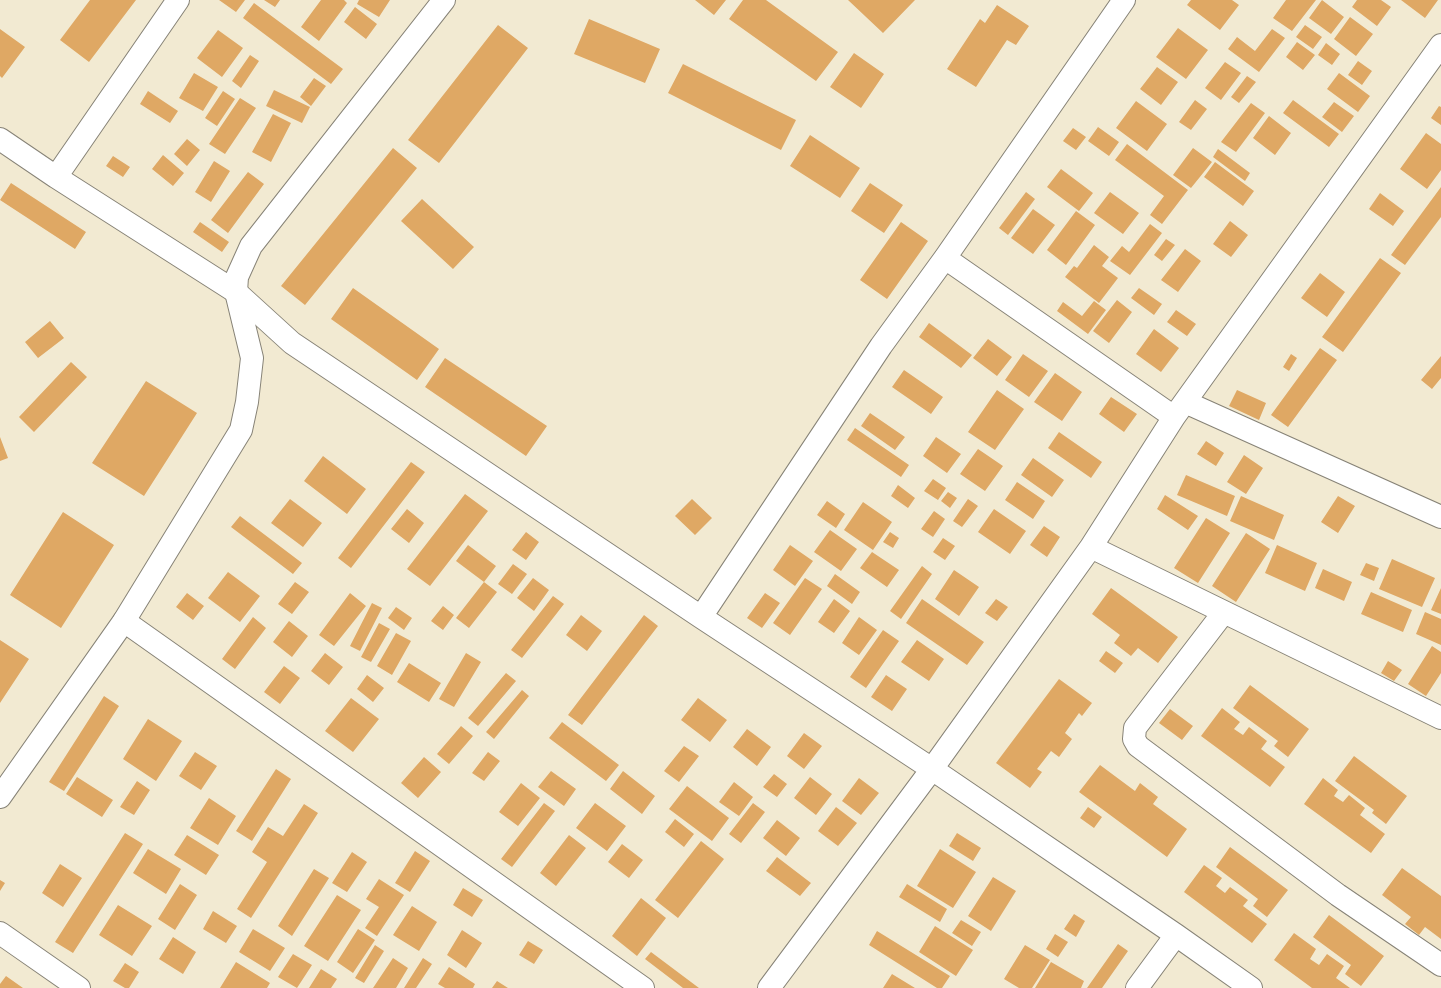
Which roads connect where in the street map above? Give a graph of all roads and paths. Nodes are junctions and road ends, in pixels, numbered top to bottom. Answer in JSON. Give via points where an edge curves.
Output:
{"nodes":[{"id":1,"x":178,"y":0,"type":"edge"},
{"id":2,"x":444,"y":0,"type":"edge"},
{"id":3,"x":1124,"y":0,"type":"edge"},
{"id":4,"x":1441,"y":45,"type":"edge"},
{"id":5,"x":0,"y":139,"type":"edge"},
{"id":6,"x":56,"y":177,"type":"junction"},
{"id":7,"x":945,"y":258,"type":"junction"},
{"id":8,"x":236,"y":292,"type":"junction"},
{"id":9,"x":1179,"y":410,"type":"junction"},
{"id":10,"x":1441,"y":517,"type":"edge"},
{"id":11,"x":1091,"y":548,"type":"junction"},
{"id":12,"x":1224,"y":612,"type":"junction"},
{"id":13,"x":701,"y":617,"type":"junction"},
{"id":14,"x":124,"y":621,"type":"junction"},
{"id":15,"x":1441,"y":718,"type":"edge"},
{"id":16,"x":932,"y":769,"type":"junction"},
{"id":17,"x":0,"y":796,"type":"edge"},
{"id":18,"x":0,"y":932,"type":"edge"},
{"id":19,"x":1176,"y":935,"type":"junction"},
{"id":20,"x":1441,"y":965,"type":"edge"},
{"id":21,"x":79,"y":988,"type":"edge"},
{"id":22,"x":643,"y":988,"type":"edge"},
{"id":23,"x":769,"y":988,"type":"edge"},
{"id":24,"x":1137,"y":988,"type":"edge"},
{"id":25,"x":1251,"y":988,"type":"edge"}],
"edges":[{"from":1,"to":6,"type":"street"},
{"from":2,"to":8,"type":"street","via":[[251,246],[237,278]]},
{"from":3,"to":7,"type":"street"},
{"from":4,"to":9,"type":"street"},
{"from":5,"to":6,"type":"street"},
{"from":6,"to":8,"type":"street"},
{"from":7,"to":9,"type":"street"},
{"from":7,"to":13,"type":"street","via":[[881,346]]},
{"from":8,"to":13,"type":"street","via":[[292,343]]},
{"from":8,"to":14,"type":"street","via":[[252,358],[248,402],[241,430]]},
{"from":9,"to":10,"type":"street"},
{"from":9,"to":11,"type":"street"},
{"from":11,"to":12,"type":"street"},
{"from":11,"to":16,"type":"street"},
{"from":12,"to":15,"type":"street"},
{"from":12,"to":20,"type":"street","via":[[1135,728],[1134,739],[1138,746],[1338,895]]},
{"from":13,"to":16,"type":"street"},
{"from":14,"to":17,"type":"street"},
{"from":14,"to":22,"type":"street"},
{"from":16,"to":19,"type":"street"},
{"from":16,"to":23,"type":"street"},
{"from":18,"to":21,"type":"street"},
{"from":19,"to":24,"type":"street"},
{"from":19,"to":25,"type":"street"}]}
